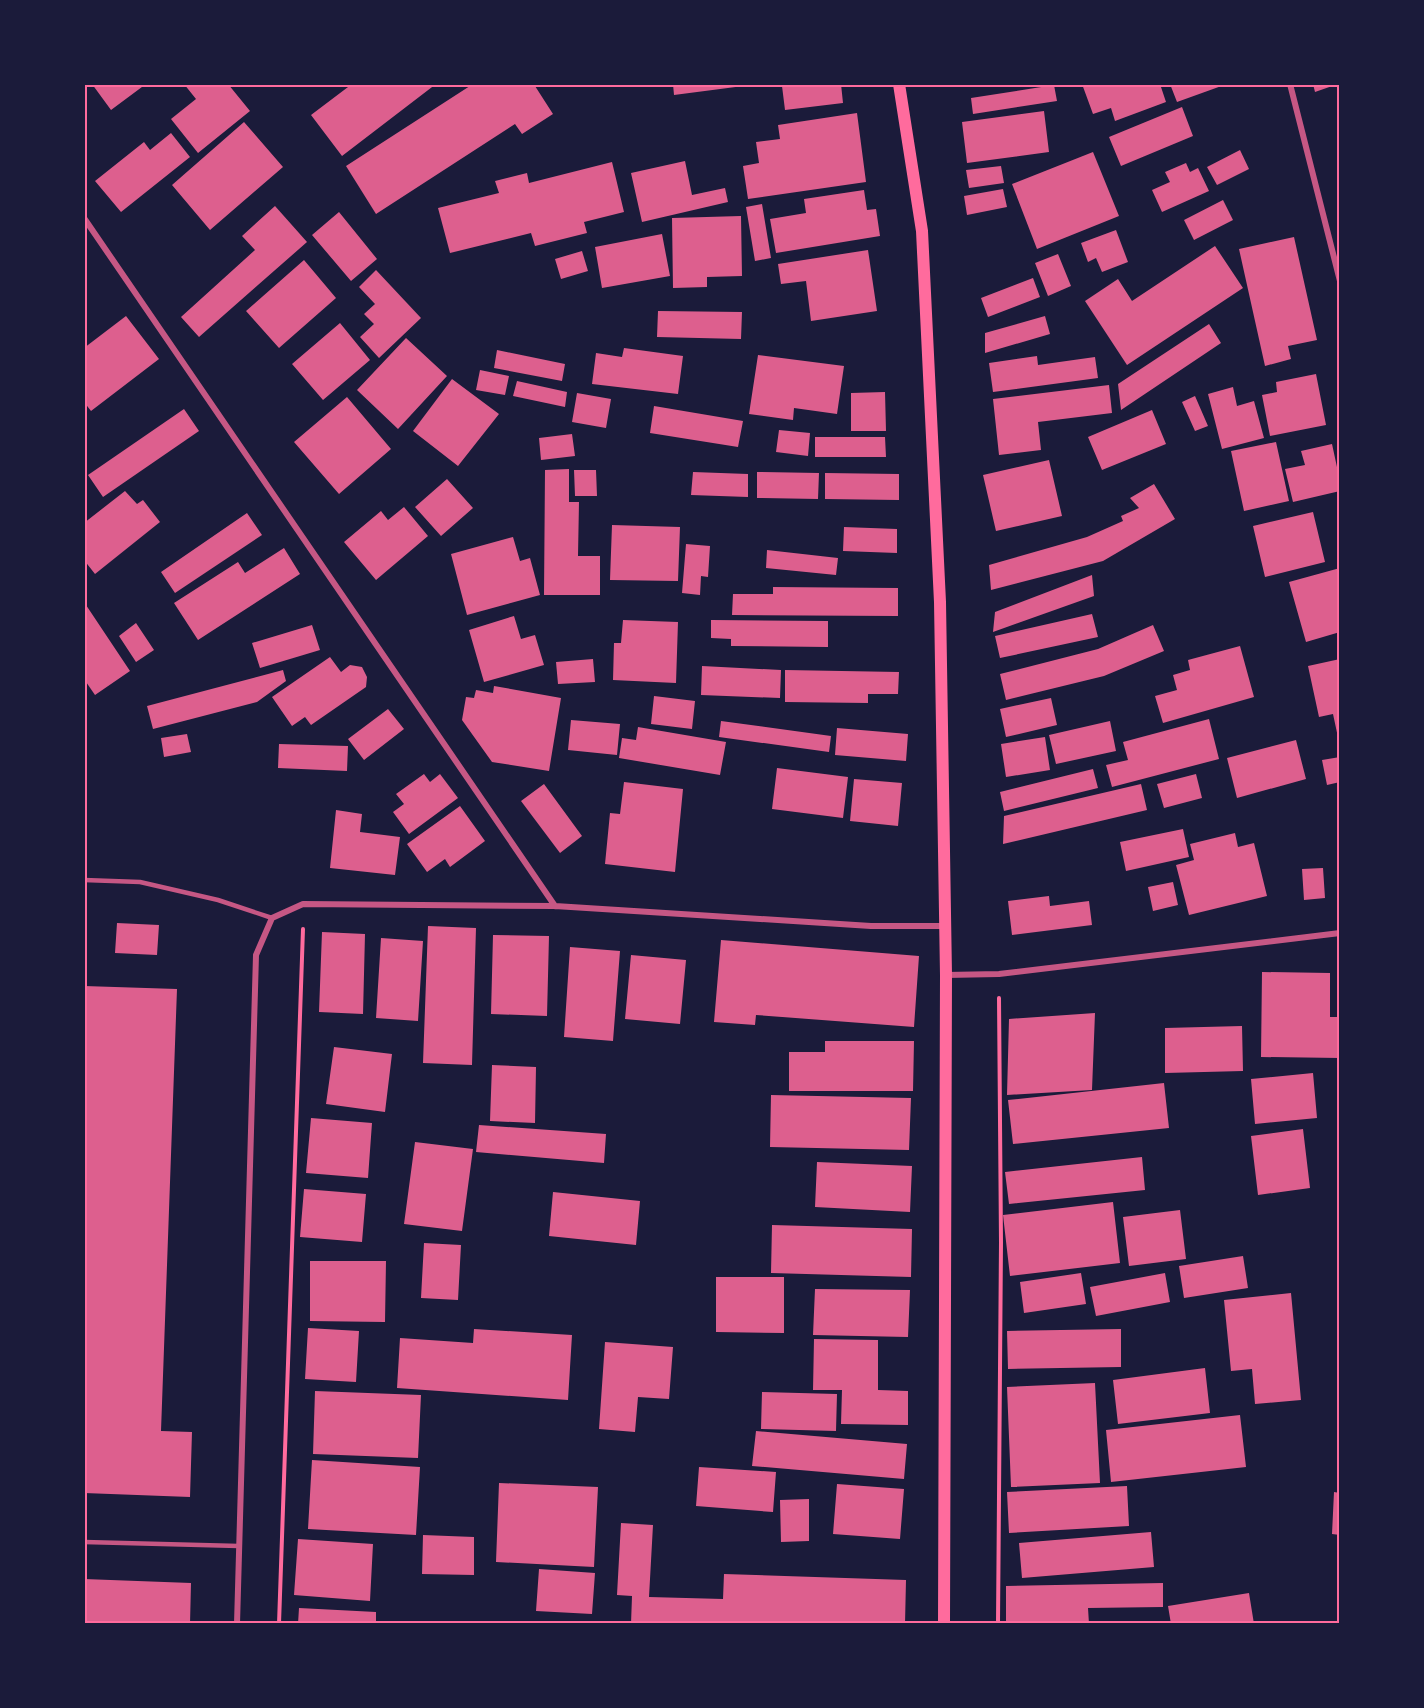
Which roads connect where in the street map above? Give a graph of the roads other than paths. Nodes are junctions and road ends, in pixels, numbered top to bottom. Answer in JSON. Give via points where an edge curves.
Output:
{"nodes":[{"id":1,"x":899,"y":84,"type":"edge"},
{"id":2,"x":1290,"y":84,"type":"edge"},
{"id":3,"x":84,"y":218,"type":"edge"},
{"id":4,"x":1340,"y":281,"type":"edge"},
{"id":5,"x":84,"y":880,"type":"edge"},
{"id":6,"x":555,"y":906,"type":"junction"},
{"id":7,"x":272,"y":918,"type":"junction"},
{"id":8,"x":945,"y":926,"type":"junction"},
{"id":9,"x":1340,"y":933,"type":"edge"},
{"id":10,"x":946,"y":975,"type":"junction"},
{"id":11,"x":84,"y":1542,"type":"edge"},
{"id":12,"x":239,"y":1546,"type":"junction"},
{"id":13,"x":237,"y":1624,"type":"edge"},
{"id":14,"x":944,"y":1624,"type":"edge"}],
"edges":[{"from":1,"to":8,"type":"main road","via":[[922,231],[940,602]]},
{"from":2,"to":4,"type":"street"},
{"from":3,"to":6,"type":"street"},
{"from":5,"to":7,"type":"lane","via":[[140,882],[218,900]]},
{"from":6,"to":7,"type":"street","via":[[303,904]]},
{"from":6,"to":8,"type":"street","via":[[871,927]]},
{"from":7,"to":12,"type":"street","via":[[256,955]]},
{"from":8,"to":10,"type":"main road"},
{"from":9,"to":10,"type":"street","via":[[999,974]]},
{"from":10,"to":14,"type":"main road"},
{"from":11,"to":12,"type":"lane"},
{"from":12,"to":13,"type":"street"}]}
